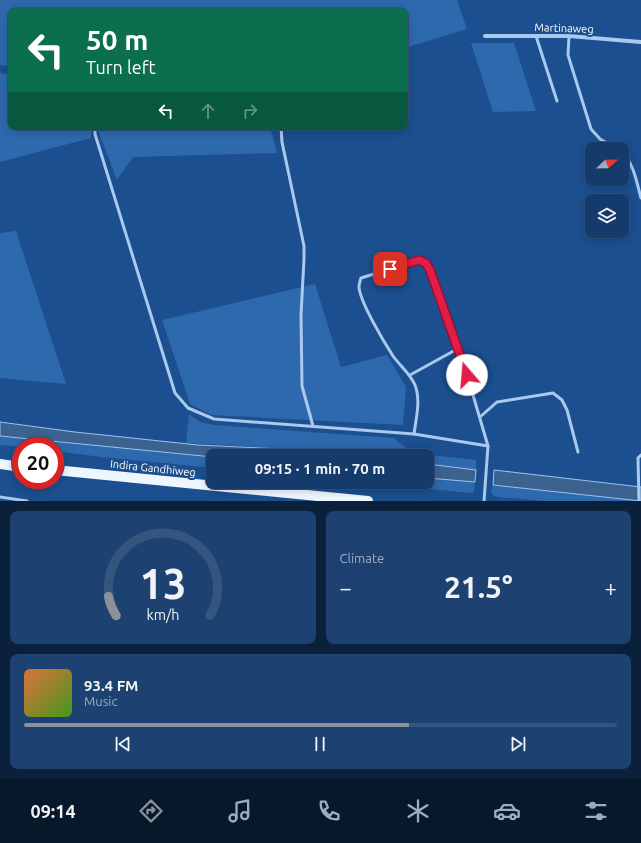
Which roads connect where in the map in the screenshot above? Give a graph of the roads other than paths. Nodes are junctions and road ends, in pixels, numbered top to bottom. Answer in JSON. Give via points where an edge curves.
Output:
{"nodes":[{"id":1,"x":486,"y":36,"type":"dead end"},
{"id":2,"x":536,"y":36,"type":"junction"},
{"id":3,"x":569,"y":36,"type":"junction"},
{"id":4,"x":641,"y":42,"type":"edge"},
{"id":5,"x":557,"y":101,"type":"dead end"},
{"id":6,"x":95,"y":130,"type":"edge"},
{"id":7,"x":281,"y":130,"type":"edge"},
{"id":8,"x":605,"y":142,"type":"edge"},
{"id":9,"x":629,"y":163,"type":"edge"},
{"id":10,"x":641,"y":198,"type":"edge"},
{"id":11,"x":459,"y":348,"type":"junction"},
{"id":12,"x":410,"y":375,"type":"junction"},
{"id":13,"x":480,"y":417,"type":"junction"},
{"id":14,"x":313,"y":426,"type":"junction"},
{"id":15,"x":414,"y":434,"type":"junction"},
{"id":16,"x":488,"y":446,"type":"junction"},
{"id":17,"x":578,"y":452,"type":"dead end"},
{"id":18,"x":641,"y":455,"type":"edge"},
{"id":19,"x":0,"y":464,"type":"edge"},
{"id":20,"x":12,"y":466,"type":"edge"},
{"id":21,"x":64,"y":471,"type":"edge"},
{"id":22,"x":0,"y":497,"type":"edge"},
{"id":23,"x":319,"y":499,"type":"edge"},
{"id":24,"x":27,"y":501,"type":"edge"},
{"id":25,"x":368,"y":501,"type":"edge"},
{"id":26,"x":484,"y":501,"type":"edge"},
{"id":27,"x":639,"y":501,"type":"edge"}],
"edges":[{"from":1,"to":2,"type":"street","name":"Martinaweg"},
{"from":2,"to":3,"type":"street","name":"Martinaweg"},
{"from":2,"to":5,"type":"lane"},
{"from":3,"to":4,"type":"street","name":"Martinaweg"},
{"from":3,"to":8,"type":"lane","via":[[568,55],[591,129]]},
{"from":6,"to":14,"type":"lane","via":[[175,393],[188,408],[214,419]]},
{"from":7,"to":14,"type":"lane","via":[[304,246],[301,315],[302,386]]},
{"from":9,"to":10,"type":"lane"},
{"from":11,"to":12,"type":"lane"},
{"from":11,"to":12,"type":"lane","via":[[426,263],[419,260],[361,278],[360,293],[374,324],[394,356]]},
{"from":11,"to":13,"type":"lane"},
{"from":12,"to":15,"type":"lane","via":[[416,386],[418,398]]},
{"from":13,"to":16,"type":"lane"},
{"from":13,"to":17,"type":"lane","via":[[497,402],[553,393],[562,400],[567,410]]},
{"from":14,"to":15,"type":"lane"},
{"from":15,"to":16,"type":"lane"},
{"from":16,"to":26,"type":"lane"},
{"from":18,"to":27,"type":"lane","via":[[638,458]]},
{"from":19,"to":20,"type":"main road"},
{"from":21,"to":23,"type":"main road","name":"Indira Gandhiweg"},
{"from":22,"to":24,"type":"lane"},
{"from":23,"to":25,"type":"main road","name":"Indira Gandhiweg"}]}
